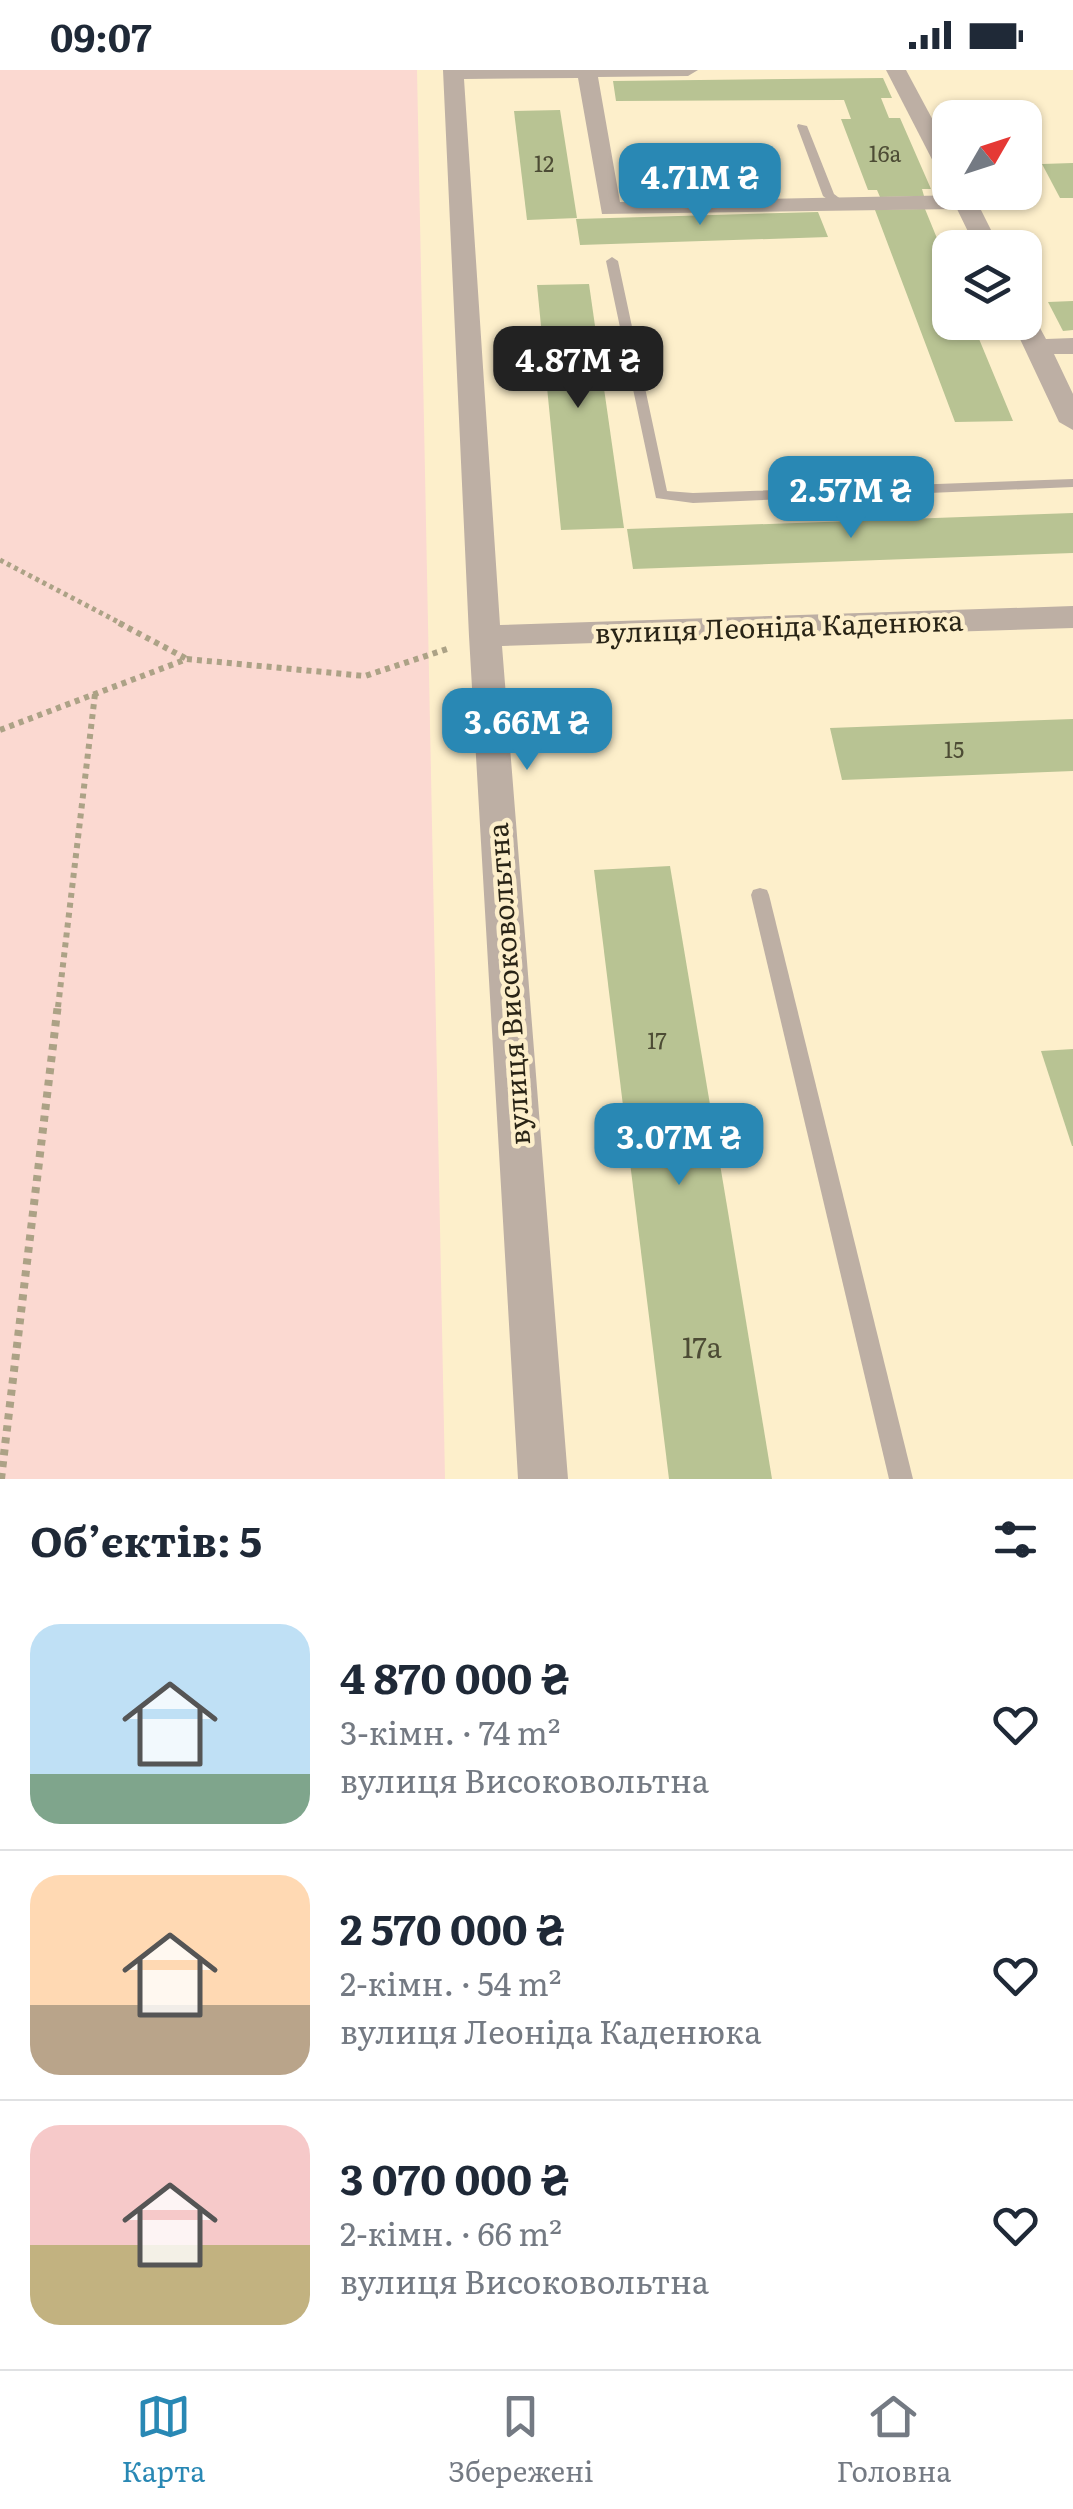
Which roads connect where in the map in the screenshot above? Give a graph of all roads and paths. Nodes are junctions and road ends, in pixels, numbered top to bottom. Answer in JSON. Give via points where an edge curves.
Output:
{"nodes":[{"id":1,"x":688,"y":70,"type":"edge"},
{"id":2,"x":896,"y":70,"type":"edge"},
{"id":3,"x":453,"y":71,"type":"edge"},
{"id":4,"x":587,"y":71,"type":"edge"},
{"id":5,"x":802,"y":126,"type":"dead end"},
{"id":6,"x":932,"y":139,"type":"edge"},
{"id":7,"x":932,"y":200,"type":"edge"},
{"id":8,"x":842,"y":205,"type":"junction"},
{"id":9,"x":612,"y":262,"type":"dead end"},
{"id":10,"x":1042,"y":338,"type":"edge"},
{"id":11,"x":1033,"y":340,"type":"edge"},
{"id":12,"x":1073,"y":346,"type":"edge"},
{"id":13,"x":1073,"y":422,"type":"edge"},
{"id":14,"x":1073,"y":483,"type":"edge"},
{"id":15,"x":0,"y":560,"type":"edge"},
{"id":16,"x":1073,"y":618,"type":"edge"},
{"id":17,"x":485,"y":636,"type":"junction"},
{"id":18,"x":187,"y":659,"type":"junction"},
{"id":19,"x":95,"y":694,"type":"junction"},
{"id":20,"x":0,"y":730,"type":"edge"},
{"id":21,"x":760,"y":895,"type":"dead end"},
{"id":22,"x":1,"y":1479,"type":"edge"},
{"id":23,"x":543,"y":1479,"type":"edge"},
{"id":24,"x":901,"y":1479,"type":"edge"}],
"edges":[{"from":1,"to":4,"type":"street"},
{"from":2,"to":6,"type":"street"},
{"from":3,"to":4,"type":"street"},
{"from":3,"to":17,"type":"street","name":"вулиця Високовольтна"},
{"from":4,"to":8,"type":"street","via":[[610,210]]},
{"from":5,"to":8,"type":"lane","via":[[829,196]]},
{"from":7,"to":8,"type":"street"},
{"from":9,"to":14,"type":"lane","via":[[662,495]]},
{"from":10,"to":12,"type":"street"},
{"from":11,"to":13,"type":"street"},
{"from":15,"to":18,"type":"path"},
{"from":16,"to":17,"type":"street","name":"вулиця Леоніда Каденюка"},
{"from":17,"to":18,"type":"path","via":[[365,676]]},
{"from":17,"to":23,"type":"street","name":"вулиця Високовольтна"},
{"from":18,"to":19,"type":"path"},
{"from":19,"to":20,"type":"path"},
{"from":19,"to":22,"type":"path"},
{"from":21,"to":24,"type":"lane"}]}
